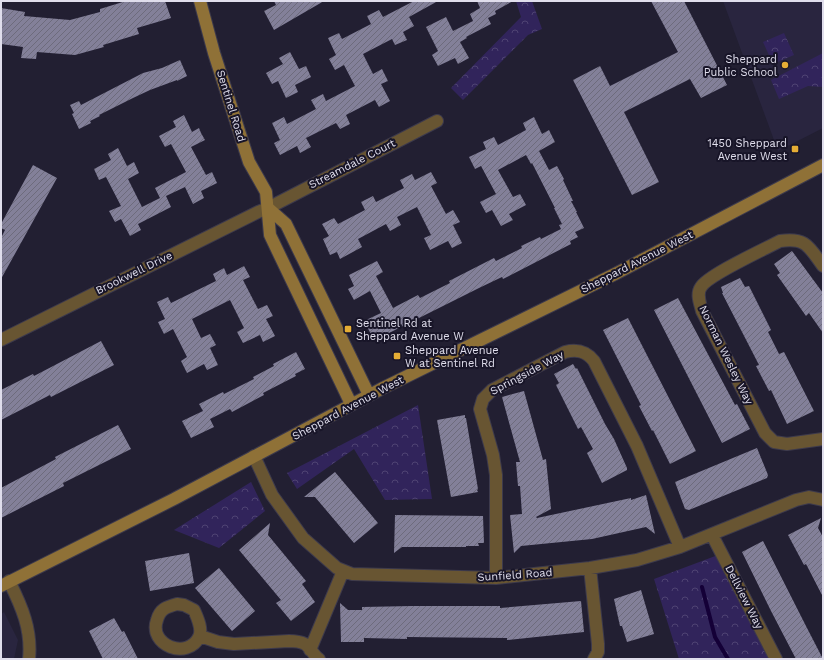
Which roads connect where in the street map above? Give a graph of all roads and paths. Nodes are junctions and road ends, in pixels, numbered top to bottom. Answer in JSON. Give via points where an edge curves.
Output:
{"nodes":[{"id":1,"x":200,"y":1,"type":"edge"},
{"id":2,"x":437,"y":121,"type":"dead end"},
{"id":3,"x":823,"y":165,"type":"edge"},
{"id":4,"x":268,"y":208,"type":"junction"},
{"id":5,"x":823,"y":266,"type":"edge"},
{"id":6,"x":1,"y":340,"type":"edge"},
{"id":7,"x":369,"y":395,"type":"junction"},
{"id":8,"x":351,"y":404,"type":"junction"},
{"id":9,"x":823,"y":439,"type":"edge"},
{"id":10,"x":254,"y":456,"type":"junction"},
{"id":11,"x":822,"y":496,"type":"edge"},
{"id":12,"x":712,"y":535,"type":"junction"},
{"id":13,"x":680,"y":547,"type":"junction"},
{"id":14,"x":590,"y":568,"type":"junction"},
{"id":15,"x":343,"y":571,"type":"junction"},
{"id":16,"x":496,"y":578,"type":"junction"},
{"id":17,"x":5,"y":584,"type":"edge"},
{"id":18,"x":200,"y":636,"type":"dead end"},
{"id":19,"x":310,"y":650,"type":"junction"},
{"id":20,"x":29,"y":659,"type":"edge"},
{"id":21,"x":319,"y":659,"type":"edge"},
{"id":22,"x":594,"y":659,"type":"edge"},
{"id":23,"x":776,"y":659,"type":"edge"}],
"edges":[{"from":1,"to":4,"type":"main road","name":"Sentinel Road","via":[[242,142],[249,162],[266,192]]},
{"from":2,"to":4,"type":"street","name":"Streamdale Court"},
{"from":3,"to":7,"type":"main road","name":"Sheppard Avenue West","via":[[622,270]]},
{"from":4,"to":6,"type":"street","name":"Brookwell Drive"},
{"from":4,"to":7,"type":"main road","via":[[286,224]]},
{"from":4,"to":8,"type":"main road","name":"Sentinel Road","via":[[270,235]]},
{"from":5,"to":9,"type":"street","name":"Norman Wesley Way","via":[[802,241],[780,241],[711,278],[700,287],[698,297],[702,311],[765,433],[774,442],[787,444]]},
{"from":7,"to":8,"type":"main road","name":"Sheppard Avenue West"},
{"from":8,"to":10,"type":"main road","name":"Sheppard Avenue West"},
{"from":10,"to":15,"type":"street","name":"Sunfield Road","via":[[272,494],[302,538]]},
{"from":10,"to":17,"type":"main road","name":"Sheppard Avenue West"},
{"from":11,"to":12,"type":"street","name":"Sunfield Road","via":[[796,500]]},
{"from":12,"to":13,"type":"street","name":"Sunfield Road"},
{"from":12,"to":23,"type":"street","name":"Dellview Way"},
{"from":13,"to":14,"type":"street","name":"Sunfield Road","via":[[637,560]]},
{"from":13,"to":16,"type":"street","name":"Springside Way","via":[[637,446],[594,361],[583,352],[570,350],[492,390],[486,394],[481,404],[480,414],[493,455],[496,475]]},
{"from":14,"to":16,"type":"street","name":"Sunfield Road"},
{"from":14,"to":22,"type":"street","via":[[598,644],[598,652]]},
{"from":15,"to":16,"type":"street","name":"Sunfield Road","via":[[352,574],[394,576]]},
{"from":15,"to":19,"type":"street"},
{"from":17,"to":20,"type":"street","via":[[26,620]]},
{"from":18,"to":19,"type":"street","via":[[234,644],[297,642],[305,644]]},
{"from":19,"to":21,"type":"street"}]}
